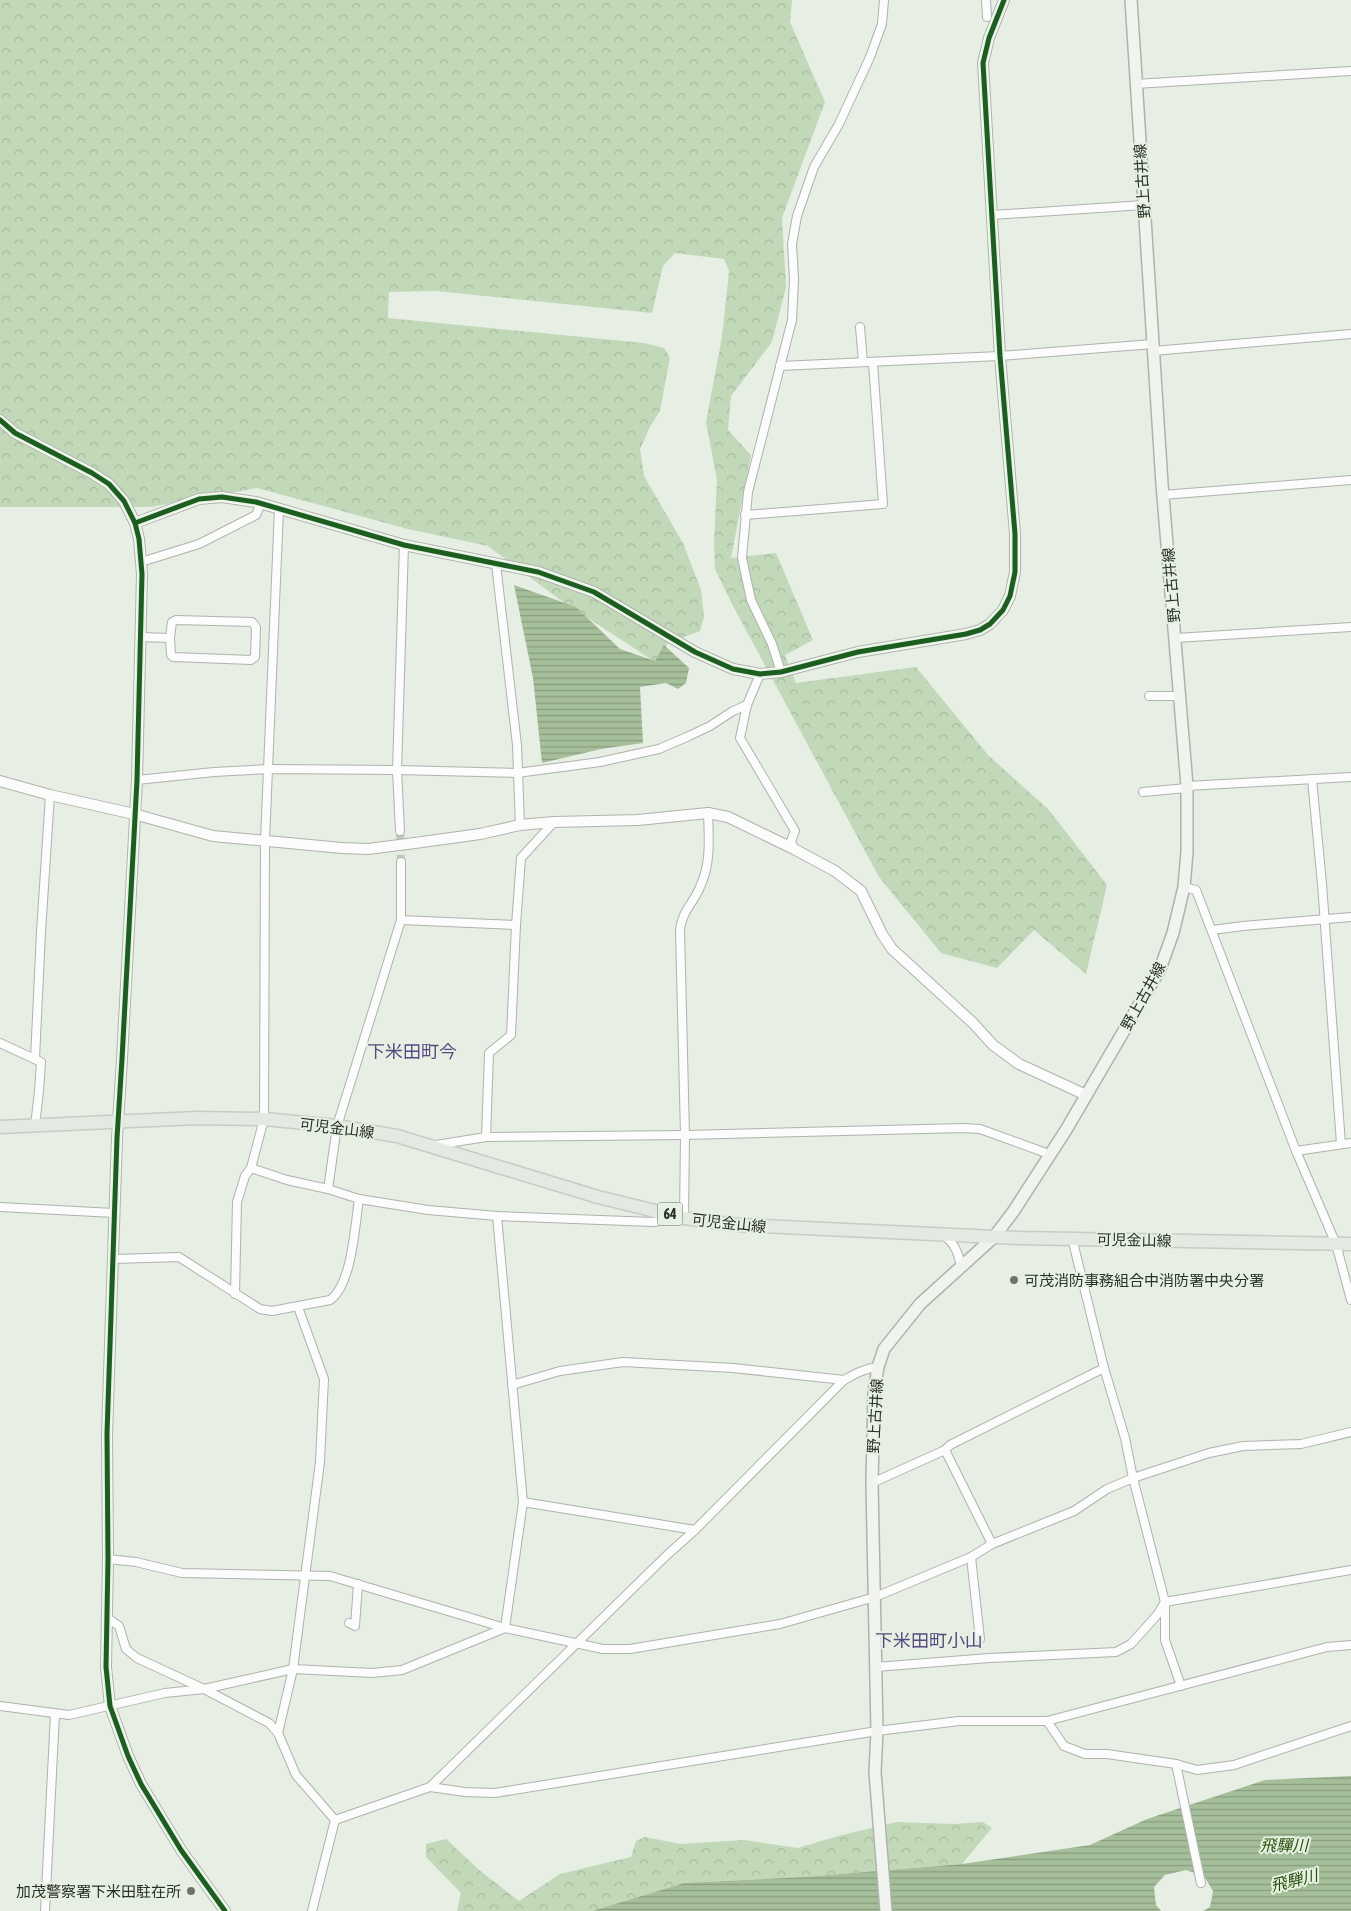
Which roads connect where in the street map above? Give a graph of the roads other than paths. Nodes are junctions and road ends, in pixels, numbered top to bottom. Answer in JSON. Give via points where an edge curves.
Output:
{"nodes":[{"id":1,"x":884,"y":0,"type":"edge"},
{"id":2,"x":986,"y":0,"type":"edge"},
{"id":3,"x":1004,"y":0,"type":"edge"},
{"id":4,"x":1130,"y":0,"type":"edge"},
{"id":5,"x":986,"y":17,"type":"dead end"},
{"id":6,"x":1351,"y":71,"type":"edge"},
{"id":7,"x":1136,"y":84,"type":"junction"},
{"id":8,"x":1144,"y":205,"type":"junction"},
{"id":9,"x":992,"y":215,"type":"junction"},
{"id":10,"x":860,"y":327,"type":"dead end"},
{"id":11,"x":1351,"y":334,"type":"edge"},
{"id":12,"x":1153,"y":348,"type":"junction"},
{"id":13,"x":1000,"y":356,"type":"junction"},
{"id":14,"x":863,"y":362,"type":"junction"},
{"id":15,"x":873,"y":363,"type":"junction"},
{"id":16,"x":780,"y":366,"type":"junction"},
{"id":17,"x":0,"y":420,"type":"edge"},
{"id":18,"x":1351,"y":480,"type":"edge"},
{"id":19,"x":1163,"y":495,"type":"junction"},
{"id":20,"x":261,"y":503,"type":"junction"},
{"id":21,"x":279,"y":509,"type":"junction"},
{"id":22,"x":745,"y":515,"type":"junction"},
{"id":23,"x":136,"y":523,"type":"junction"},
{"id":24,"x":404,"y":545,"type":"junction"},
{"id":25,"x":142,"y":562,"type":"junction"},
{"id":26,"x":496,"y":564,"type":"junction"},
{"id":27,"x":1351,"y":627,"type":"edge"},
{"id":28,"x":140,"y":637,"type":"junction"},
{"id":29,"x":170,"y":638,"type":"junction"},
{"id":30,"x":1176,"y":638,"type":"junction"},
{"id":31,"x":781,"y":672,"type":"junction"},
{"id":32,"x":760,"y":674,"type":"junction"},
{"id":33,"x":1149,"y":696,"type":"dead end"},
{"id":34,"x":1180,"y":696,"type":"junction"},
{"id":35,"x":747,"y":705,"type":"junction"},
{"id":36,"x":268,"y":769,"type":"junction"},
{"id":37,"x":397,"y":770,"type":"junction"},
{"id":38,"x":518,"y":773,"type":"junction"},
{"id":39,"x":1351,"y":777,"type":"edge"},
{"id":40,"x":1312,"y":779,"type":"junction"},
{"id":41,"x":137,"y":780,"type":"junction"},
{"id":42,"x":0,"y":781,"type":"edge"},
{"id":43,"x":1187,"y":787,"type":"junction"},
{"id":44,"x":1143,"y":792,"type":"dead end"},
{"id":45,"x":50,"y":795,"type":"junction"},
{"id":46,"x":708,"y":813,"type":"junction"},
{"id":47,"x":134,"y":814,"type":"junction"},
{"id":48,"x":554,"y":822,"type":"junction"},
{"id":49,"x":520,"y":825,"type":"junction"},
{"id":50,"x":400,"y":831,"type":"tunnel mouth"},
{"id":51,"x":264,"y":840,"type":"junction"},
{"id":52,"x":794,"y":849,"type":"junction"},
{"id":53,"x":401,"y":862,"type":"tunnel mouth"},
{"id":54,"x":1184,"y":887,"type":"junction"},
{"id":55,"x":1351,"y":917,"type":"edge"},
{"id":56,"x":1324,"y":919,"type":"junction"},
{"id":57,"x":401,"y":920,"type":"junction"},
{"id":58,"x":516,"y":926,"type":"junction"},
{"id":59,"x":1212,"y":930,"type":"junction"},
{"id":60,"x":0,"y":1043,"type":"edge"},
{"id":61,"x":35,"y":1059,"type":"junction"},
{"id":62,"x":1086,"y":1095,"type":"junction"},
{"id":63,"x":264,"y":1119,"type":"junction"},
{"id":64,"x":118,"y":1122,"type":"junction"},
{"id":65,"x":35,"y":1126,"type":"junction"},
{"id":66,"x":337,"y":1126,"type":"junction"},
{"id":67,"x":0,"y":1127,"type":"edge"},
{"id":68,"x":685,"y":1135,"type":"junction"},
{"id":69,"x":486,"y":1137,"type":"junction"},
{"id":70,"x":1351,"y":1143,"type":"edge"},
{"id":71,"x":1341,"y":1144,"type":"junction"},
{"id":72,"x":429,"y":1146,"type":"junction"},
{"id":73,"x":1296,"y":1150,"type":"junction"},
{"id":74,"x":1049,"y":1154,"type":"junction"},
{"id":75,"x":251,"y":1168,"type":"junction"},
{"id":76,"x":328,"y":1189,"type":"junction"},
{"id":77,"x":359,"y":1199,"type":"junction"},
{"id":78,"x":0,"y":1207,"type":"edge"},
{"id":79,"x":114,"y":1213,"type":"junction"},
{"id":80,"x":497,"y":1216,"type":"junction"},
{"id":81,"x":684,"y":1218,"type":"junction"},
{"id":82,"x":942,"y":1235,"type":"junction"},
{"id":83,"x":994,"y":1237,"type":"junction"},
{"id":84,"x":1072,"y":1238,"type":"junction"},
{"id":85,"x":1336,"y":1244,"type":"junction"},
{"id":86,"x":1351,"y":1244,"type":"edge"},
{"id":87,"x":114,"y":1259,"type":"junction"},
{"id":88,"x":962,"y":1266,"type":"junction"},
{"id":89,"x":235,"y":1294,"type":"junction"},
{"id":90,"x":1351,"y":1300,"type":"edge"},
{"id":91,"x":298,"y":1307,"type":"junction"},
{"id":92,"x":878,"y":1367,"type":"junction"},
{"id":93,"x":1104,"y":1368,"type":"junction"},
{"id":94,"x":844,"y":1380,"type":"junction"},
{"id":95,"x":512,"y":1385,"type":"junction"},
{"id":96,"x":1351,"y":1432,"type":"edge"},
{"id":97,"x":945,"y":1450,"type":"junction"},
{"id":98,"x":1133,"y":1478,"type":"junction"},
{"id":99,"x":872,"y":1483,"type":"junction"},
{"id":100,"x":523,"y":1502,"type":"junction"},
{"id":101,"x":695,"y":1530,"type":"junction"},
{"id":102,"x":992,"y":1544,"type":"junction"},
{"id":103,"x":971,"y":1557,"type":"junction"},
{"id":104,"x":108,"y":1559,"type":"junction"},
{"id":105,"x":1351,"y":1570,"type":"edge"},
{"id":106,"x":305,"y":1574,"type":"junction"},
{"id":107,"x":358,"y":1584,"type":"junction"},
{"id":108,"x":875,"y":1597,"type":"junction"},
{"id":109,"x":1165,"y":1602,"type":"junction"},
{"id":110,"x":106,"y":1616,"type":"junction"},
{"id":111,"x":349,"y":1623,"type":"dead end"},
{"id":112,"x":505,"y":1628,"type":"junction"},
{"id":113,"x":980,"y":1639,"type":"dead end"},
{"id":114,"x":576,"y":1643,"type":"junction"},
{"id":115,"x":1351,"y":1645,"type":"edge"},
{"id":116,"x":876,"y":1667,"type":"junction"},
{"id":117,"x":293,"y":1669,"type":"junction"},
{"id":118,"x":1181,"y":1686,"type":"junction"},
{"id":119,"x":204,"y":1689,"type":"junction"},
{"id":120,"x":0,"y":1706,"type":"edge"},
{"id":121,"x":110,"y":1706,"type":"junction"},
{"id":122,"x":55,"y":1714,"type":"junction"},
{"id":123,"x":1047,"y":1722,"type":"junction"},
{"id":124,"x":1351,"y":1726,"type":"edge"},
{"id":125,"x":877,"y":1731,"type":"junction"},
{"id":126,"x":278,"y":1734,"type":"junction"},
{"id":127,"x":1176,"y":1764,"type":"junction"},
{"id":128,"x":430,"y":1786,"type":"junction"},
{"id":129,"x":335,"y":1820,"type":"junction"},
{"id":130,"x":1201,"y":1883,"type":"dead end"},
{"id":131,"x":45,"y":1911,"type":"edge"},
{"id":132,"x":225,"y":1911,"type":"edge"},
{"id":133,"x":312,"y":1911,"type":"edge"},
{"id":134,"x":886,"y":1911,"type":"edge"}],
"edges":[{"from":1,"to":16,"type":"street","via":[[882,24],[870,57],[839,124],[814,167],[797,216],[792,244],[792,320]]},
{"from":2,"to":5,"type":"street"},
{"from":3,"to":9,"type":"street","via":[[983,63]]},
{"from":4,"to":7,"type":"main road","name":"野上古井線"},
{"from":6,"to":7,"type":"street"},
{"from":7,"to":8,"type":"main road","name":"野上古井線"},
{"from":8,"to":9,"type":"street"},
{"from":8,"to":12,"type":"main road","name":"野上古井線"},
{"from":9,"to":13,"type":"street"},
{"from":10,"to":14,"type":"street"},
{"from":11,"to":12,"type":"street"},
{"from":12,"to":13,"type":"street"},
{"from":12,"to":19,"type":"main road","name":"野上古井線"},
{"from":13,"to":15,"type":"street"},
{"from":13,"to":31,"type":"street","via":[[1015,534],[1015,572],[1003,610],[980,630],[858,652]]},
{"from":14,"to":15,"type":"street"},
{"from":14,"to":16,"type":"street"},
{"from":15,"to":22,"type":"street","via":[[883,504]]},
{"from":16,"to":22,"type":"street"},
{"from":17,"to":23,"type":"street","via":[[15,433],[109,484],[124,501]]},
{"from":18,"to":19,"type":"street"},
{"from":19,"to":30,"type":"main road","name":"野上古井線"},
{"from":20,"to":21,"type":"street"},
{"from":20,"to":23,"type":"street","via":[[222,497],[199,499]]},
{"from":20,"to":25,"type":"street","via":[[256,515],[199,544]]},
{"from":21,"to":24,"type":"street"},
{"from":21,"to":36,"type":"street"},
{"from":22,"to":31,"type":"street","via":[[742,558],[751,600]]},
{"from":23,"to":25,"type":"street"},
{"from":24,"to":26,"type":"street"},
{"from":24,"to":37,"type":"street"},
{"from":25,"to":28,"type":"street"},
{"from":26,"to":32,"type":"street","via":[[538,572],[594,592],[695,652],[733,669]]},
{"from":26,"to":38,"type":"street"},
{"from":27,"to":30,"type":"street"},
{"from":28,"to":29,"type":"street"},
{"from":28,"to":41,"type":"street"},
{"from":29,"to":29,"type":"street","via":[[173,657],[251,660],[255,657],[256,627],[252,622],[176,620],[172,622]]},
{"from":30,"to":34,"type":"main road","name":"野上古井線"},
{"from":31,"to":32,"type":"street"},
{"from":32,"to":35,"type":"street"},
{"from":33,"to":34,"type":"street"},
{"from":34,"to":43,"type":"main road","name":"野上古井線"},
{"from":35,"to":38,"type":"street","via":[[659,749],[600,762]]},
{"from":35,"to":52,"type":"street","via":[[740,738],[794,831],[791,841]]},
{"from":36,"to":37,"type":"street"},
{"from":36,"to":41,"type":"street"},
{"from":36,"to":51,"type":"street"},
{"from":37,"to":38,"type":"street"},
{"from":37,"to":50,"type":"street"},
{"from":38,"to":49,"type":"street"},
{"from":39,"to":40,"type":"street"},
{"from":40,"to":43,"type":"street"},
{"from":40,"to":56,"type":"street"},
{"from":41,"to":47,"type":"street"},
{"from":42,"to":45,"type":"street"},
{"from":43,"to":44,"type":"street"},
{"from":43,"to":54,"type":"main road","name":"野上古井線"},
{"from":45,"to":47,"type":"street"},
{"from":45,"to":61,"type":"street"},
{"from":46,"to":48,"type":"street","via":[[638,820]]},
{"from":46,"to":52,"type":"street","via":[[728,817]]},
{"from":46,"to":68,"type":"street","via":[[710,847],[706,872],[681,919],[680,930]]},
{"from":47,"to":51,"type":"street","via":[[213,836]]},
{"from":47,"to":64,"type":"street"},
{"from":48,"to":49,"type":"street"},
{"from":48,"to":58,"type":"street","via":[[520,858]]},
{"from":49,"to":51,"type":"street","via":[[480,834],[368,849]]},
{"from":51,"to":63,"type":"street"},
{"from":52,"to":62,"type":"street","via":[[835,871],[861,891],[892,949],[993,1045],[1018,1064]]},
{"from":53,"to":57,"type":"street"},
{"from":54,"to":59,"type":"street","via":[[1196,890]]},
{"from":54,"to":62,"type":"main road","name":"野上古井線","via":[[1173,934],[1160,969]]},
{"from":55,"to":56,"type":"street"},
{"from":56,"to":59,"type":"street"},
{"from":56,"to":71,"type":"street"},
{"from":57,"to":58,"type":"street"},
{"from":57,"to":66,"type":"street"},
{"from":58,"to":69,"type":"street","via":[[511,1035],[489,1053]]},
{"from":59,"to":73,"type":"street"},
{"from":60,"to":61,"type":"street"},
{"from":61,"to":65,"type":"street","via":[[40,1062]]},
{"from":62,"to":74,"type":"main road","name":"野上古井線"},
{"from":63,"to":64,"type":"main road","name":"可児金山線","number":"64"},
{"from":63,"to":66,"type":"main road","name":"可児金山線","number":"64"},
{"from":63,"to":75,"type":"street"},
{"from":64,"to":65,"type":"main road","name":"可児金山線","number":"64"},
{"from":64,"to":79,"type":"street"},
{"from":65,"to":67,"type":"main road","name":"可児金山線","number":"64"},
{"from":66,"to":72,"type":"main road","name":"可児金山線","number":"64","via":[[397,1136]]},
{"from":66,"to":76,"type":"street"},
{"from":68,"to":69,"type":"street"},
{"from":68,"to":74,"type":"street","via":[[964,1128],[980,1129]]},
{"from":68,"to":81,"type":"street"},
{"from":69,"to":72,"type":"street"},
{"from":70,"to":71,"type":"street"},
{"from":71,"to":73,"type":"street"},
{"from":72,"to":81,"type":"main road","name":"可児金山線","number":"64","via":[[598,1197]]},
{"from":73,"to":85,"type":"street"},
{"from":74,"to":83,"type":"main road","name":"野上古井線"},
{"from":75,"to":76,"type":"street"},
{"from":75,"to":89,"type":"street","via":[[236,1202]]},
{"from":76,"to":77,"type":"street"},
{"from":77,"to":80,"type":"street"},
{"from":77,"to":91,"type":"street","via":[[351,1258],[337,1295],[330,1300]]},
{"from":78,"to":79,"type":"street"},
{"from":79,"to":87,"type":"street"},
{"from":80,"to":81,"type":"street","via":[[653,1222]]},
{"from":80,"to":95,"type":"street"},
{"from":81,"to":82,"type":"main road","name":"可児金山線","number":"64","via":[[738,1225]]},
{"from":82,"to":83,"type":"main road","name":"可児金山線","number":"64"},
{"from":82,"to":88,"type":"street","via":[[956,1249]]},
{"from":83,"to":84,"type":"main road","name":"可児金山線","number":"64"},
{"from":83,"to":88,"type":"main road","name":"野上古井線"},
{"from":84,"to":85,"type":"main road","name":"可児金山線","number":"64"},
{"from":84,"to":93,"type":"street"},
{"from":85,"to":86,"type":"main road","name":"可児金山線","number":"64"},
{"from":85,"to":90,"type":"street"},
{"from":87,"to":89,"type":"street","via":[[179,1257]]},
{"from":87,"to":104,"type":"street","via":[[107,1434]]},
{"from":88,"to":92,"type":"main road","name":"野上古井線","via":[[920,1304],[887,1344]]},
{"from":89,"to":91,"type":"street","via":[[260,1309],[272,1312]]},
{"from":91,"to":106,"type":"street","via":[[324,1378],[320,1462]]},
{"from":92,"to":94,"type":"street"},
{"from":92,"to":99,"type":"main road","name":"野上古井線","via":[[874,1392]]},
{"from":93,"to":97,"type":"street"},
{"from":93,"to":98,"type":"street"},
{"from":94,"to":95,"type":"street","via":[[733,1368],[624,1362],[560,1371]]},
{"from":94,"to":101,"type":"street"},
{"from":95,"to":100,"type":"street"},
{"from":96,"to":98,"type":"street","via":[[1301,1444],[1243,1446],[1209,1453]]},
{"from":97,"to":99,"type":"street"},
{"from":97,"to":102,"type":"street"},
{"from":98,"to":102,"type":"street","via":[[1107,1489],[1074,1511]]},
{"from":98,"to":109,"type":"street"},
{"from":99,"to":108,"type":"main road","name":"野上古井線"},
{"from":100,"to":101,"type":"street"},
{"from":100,"to":112,"type":"street"},
{"from":101,"to":114,"type":"street"},
{"from":102,"to":103,"type":"street"},
{"from":103,"to":108,"type":"street"},
{"from":103,"to":113,"type":"street"},
{"from":104,"to":106,"type":"street","via":[[182,1572]]},
{"from":104,"to":110,"type":"street"},
{"from":105,"to":109,"type":"street"},
{"from":106,"to":107,"type":"street","via":[[330,1576]]},
{"from":106,"to":117,"type":"street"},
{"from":107,"to":111,"type":"street","via":[[355,1626]]},
{"from":107,"to":112,"type":"street"},
{"from":108,"to":114,"type":"street","via":[[780,1624],[716,1636],[630,1649],[603,1649]]},
{"from":108,"to":116,"type":"main road","name":"野上古井線"},
{"from":109,"to":116,"type":"street","via":[[1131,1644],[1116,1652]]},
{"from":109,"to":118,"type":"street","via":[[1165,1640]]},
{"from":110,"to":119,"type":"street","via":[[119,1626],[126,1649],[138,1658]]},
{"from":110,"to":121,"type":"street"},
{"from":112,"to":114,"type":"street"},
{"from":112,"to":117,"type":"street","via":[[402,1670]]},
{"from":114,"to":128,"type":"street"},
{"from":115,"to":118,"type":"street","via":[[1327,1647]]},
{"from":116,"to":125,"type":"main road","name":"野上古井線"},
{"from":117,"to":119,"type":"street"},
{"from":117,"to":126,"type":"street"},
{"from":118,"to":123,"type":"street"},
{"from":119,"to":121,"type":"street","via":[[166,1693]]},
{"from":119,"to":126,"type":"street","via":[[269,1723]]},
{"from":120,"to":122,"type":"street"},
{"from":121,"to":122,"type":"street","via":[[69,1715]]},
{"from":121,"to":132,"type":"street","via":[[141,1784],[181,1850]]},
{"from":122,"to":131,"type":"street"},
{"from":123,"to":125,"type":"street","via":[[959,1721]]},
{"from":123,"to":127,"type":"street","via":[[1064,1746],[1085,1754]]},
{"from":124,"to":127,"type":"street","via":[[1234,1766],[1198,1770]]},
{"from":125,"to":128,"type":"street","via":[[495,1793]]},
{"from":125,"to":134,"type":"main road","name":"野上古井線","via":[[875,1772]]},
{"from":126,"to":129,"type":"street","via":[[296,1775]]},
{"from":127,"to":130,"type":"street"},
{"from":128,"to":129,"type":"street"},
{"from":129,"to":133,"type":"street"}]}
